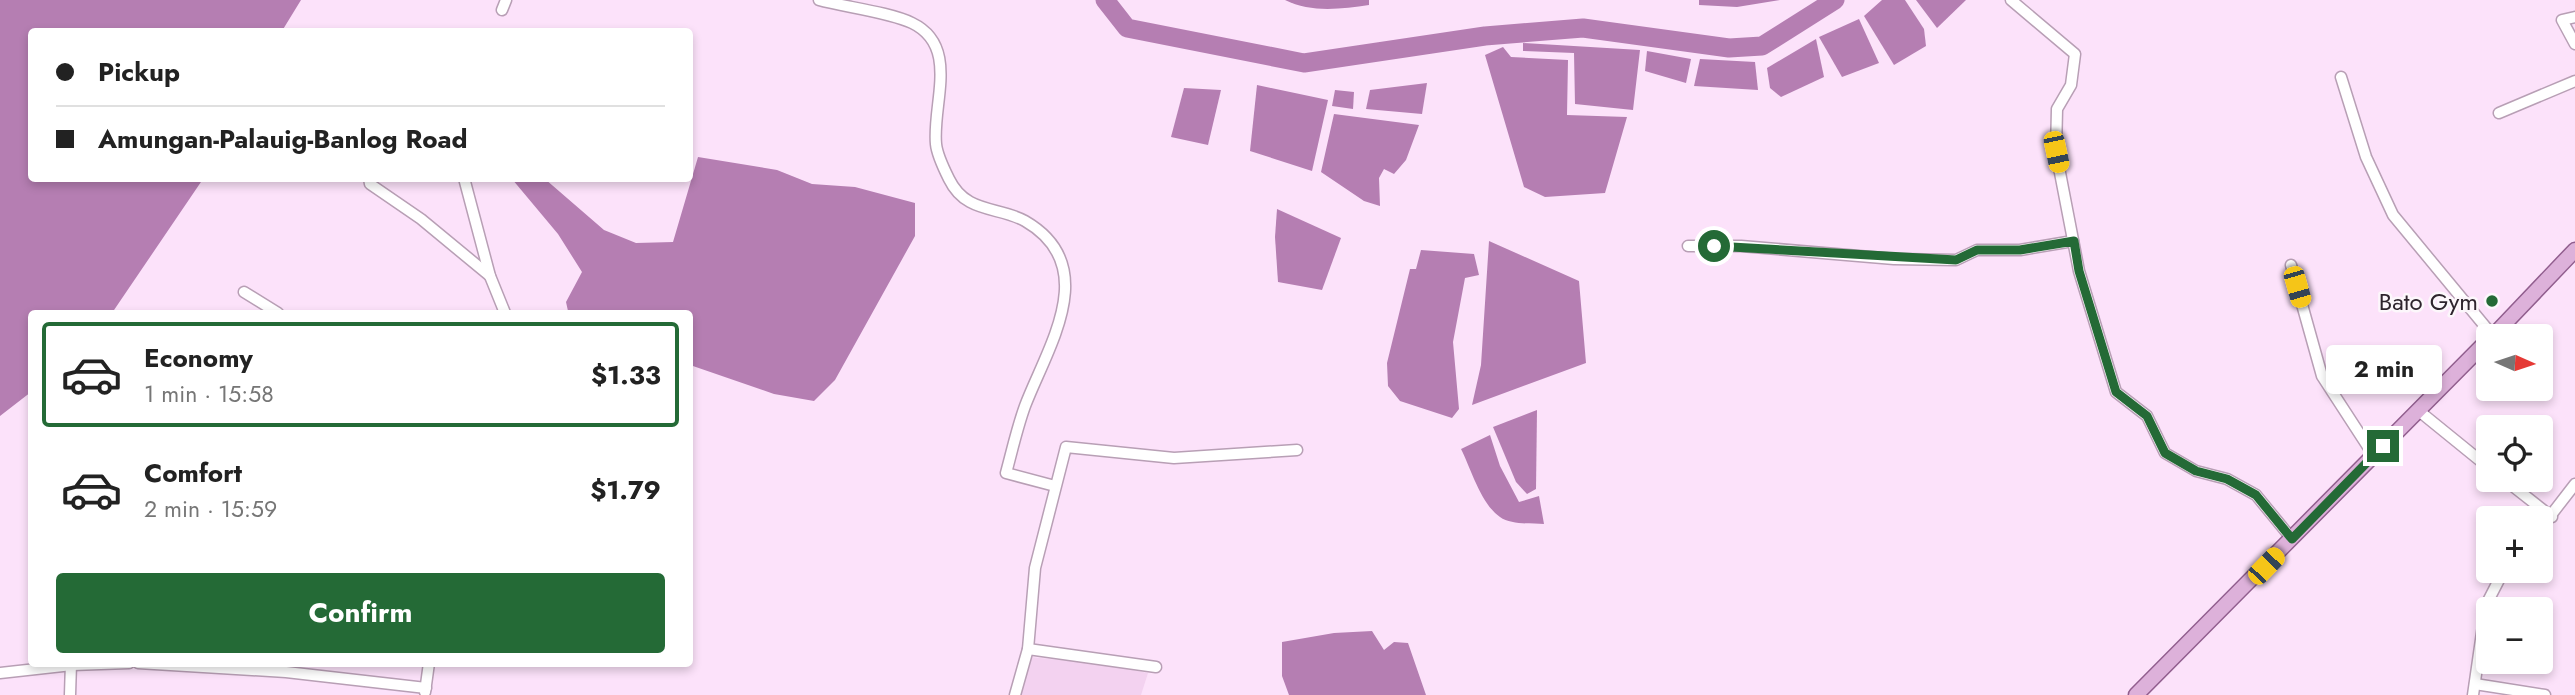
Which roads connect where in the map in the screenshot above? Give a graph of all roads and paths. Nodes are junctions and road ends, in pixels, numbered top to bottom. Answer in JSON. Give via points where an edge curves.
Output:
{"nodes":[{"id":1,"x":819,"y":0,"type":"edge"},
{"id":2,"x":2011,"y":0,"type":"edge"},
{"id":3,"x":2575,"y":17,"type":"edge"},
{"id":4,"x":2575,"y":44,"type":"edge"},
{"id":5,"x":2341,"y":77,"type":"dead end"},
{"id":6,"x":2575,"y":81,"type":"edge"},
{"id":7,"x":2499,"y":113,"type":"dead end"},
{"id":8,"x":370,"y":182,"type":"edge"},
{"id":9,"x":465,"y":182,"type":"edge"},
{"id":10,"x":2074,"y":241,"type":"junction"},
{"id":11,"x":1688,"y":246,"type":"dead end"},
{"id":12,"x":2575,"y":250,"type":"edge"},
{"id":13,"x":2291,"y":265,"type":"dead end"},
{"id":14,"x":490,"y":276,"type":"junction"},
{"id":15,"x":244,"y":292,"type":"dead end"},
{"id":16,"x":273,"y":310,"type":"edge"},
{"id":17,"x":504,"y":310,"type":"edge"},
{"id":18,"x":2483,"y":324,"type":"edge"},
{"id":19,"x":2504,"y":324,"type":"edge"},
{"id":20,"x":2476,"y":353,"type":"edge"},
{"id":21,"x":2419,"y":411,"type":"junction"},
{"id":22,"x":1297,"y":450,"type":"dead end"},
{"id":23,"x":2374,"y":456,"type":"junction"},
{"id":24,"x":2476,"y":457,"type":"edge"},
{"id":25,"x":2575,"y":484,"type":"edge"},
{"id":26,"x":1055,"y":485,"type":"junction"},
{"id":27,"x":2520,"y":492,"type":"edge"},
{"id":28,"x":2538,"y":506,"type":"edge"},
{"id":29,"x":2553,"y":516,"type":"edge"},
{"id":30,"x":2292,"y":539,"type":"junction"},
{"id":31,"x":2497,"y":583,"type":"edge"},
{"id":32,"x":1028,"y":649,"type":"junction"},
{"id":33,"x":47,"y":667,"type":"edge"},
{"id":34,"x":71,"y":667,"type":"edge"},
{"id":35,"x":204,"y":667,"type":"edge"},
{"id":36,"x":428,"y":667,"type":"edge"},
{"id":37,"x":1156,"y":667,"type":"dead end"},
{"id":38,"x":0,"y":673,"type":"edge"},
{"id":39,"x":2474,"y":690,"type":"edge"},
{"id":40,"x":425,"y":692,"type":"edge"},
{"id":41,"x":71,"y":695,"type":"edge"},
{"id":42,"x":1015,"y":695,"type":"edge"},
{"id":43,"x":2136,"y":695,"type":"edge"},
{"id":44,"x":2545,"y":695,"type":"edge"}],
"edges":[{"from":1,"to":26,"type":"street","via":[[910,22],[929,33],[940,62],[936,144],[950,182],[970,203],[1024,220],[1057,250],[1066,299],[1025,407],[1006,473]]},
{"from":2,"to":10,"type":"street","via":[[2075,54],[2071,85],[2057,109],[2056,152]]},
{"from":3,"to":4,"type":"street","via":[[2562,20]]},
{"from":5,"to":18,"type":"street","via":[[2366,157],[2393,215]]},
{"from":6,"to":7,"type":"street"},
{"from":8,"to":14,"type":"street"},
{"from":9,"to":14,"type":"street"},
{"from":10,"to":11,"type":"street","via":[[2020,250],[1977,250],[1956,260]]},
{"from":10,"to":30,"type":"street","via":[[2116,392],[2147,416],[2165,453],[2256,495]]},
{"from":12,"to":19,"type":"main road"},
{"from":13,"to":23,"type":"street","via":[[2322,376]]},
{"from":14,"to":17,"type":"street"},
{"from":15,"to":16,"type":"street"},
{"from":20,"to":21,"type":"main road"},
{"from":21,"to":23,"type":"main road"},
{"from":21,"to":24,"type":"street"},
{"from":22,"to":26,"type":"street","via":[[1174,458],[1066,447]]},
{"from":23,"to":30,"type":"main road"},
{"from":25,"to":29,"type":"street"},
{"from":26,"to":32,"type":"street","via":[[1035,568]]},
{"from":27,"to":28,"type":"street"},
{"from":30,"to":43,"type":"main road"},
{"from":31,"to":39,"type":"street","via":[[2486,605]]},
{"from":32,"to":37,"type":"street"},
{"from":32,"to":42,"type":"street"},
{"from":33,"to":38,"type":"street"},
{"from":34,"to":41,"type":"street"},
{"from":35,"to":40,"type":"street","via":[[286,672]]},
{"from":36,"to":40,"type":"street"},
{"from":39,"to":44,"type":"street"}]}
